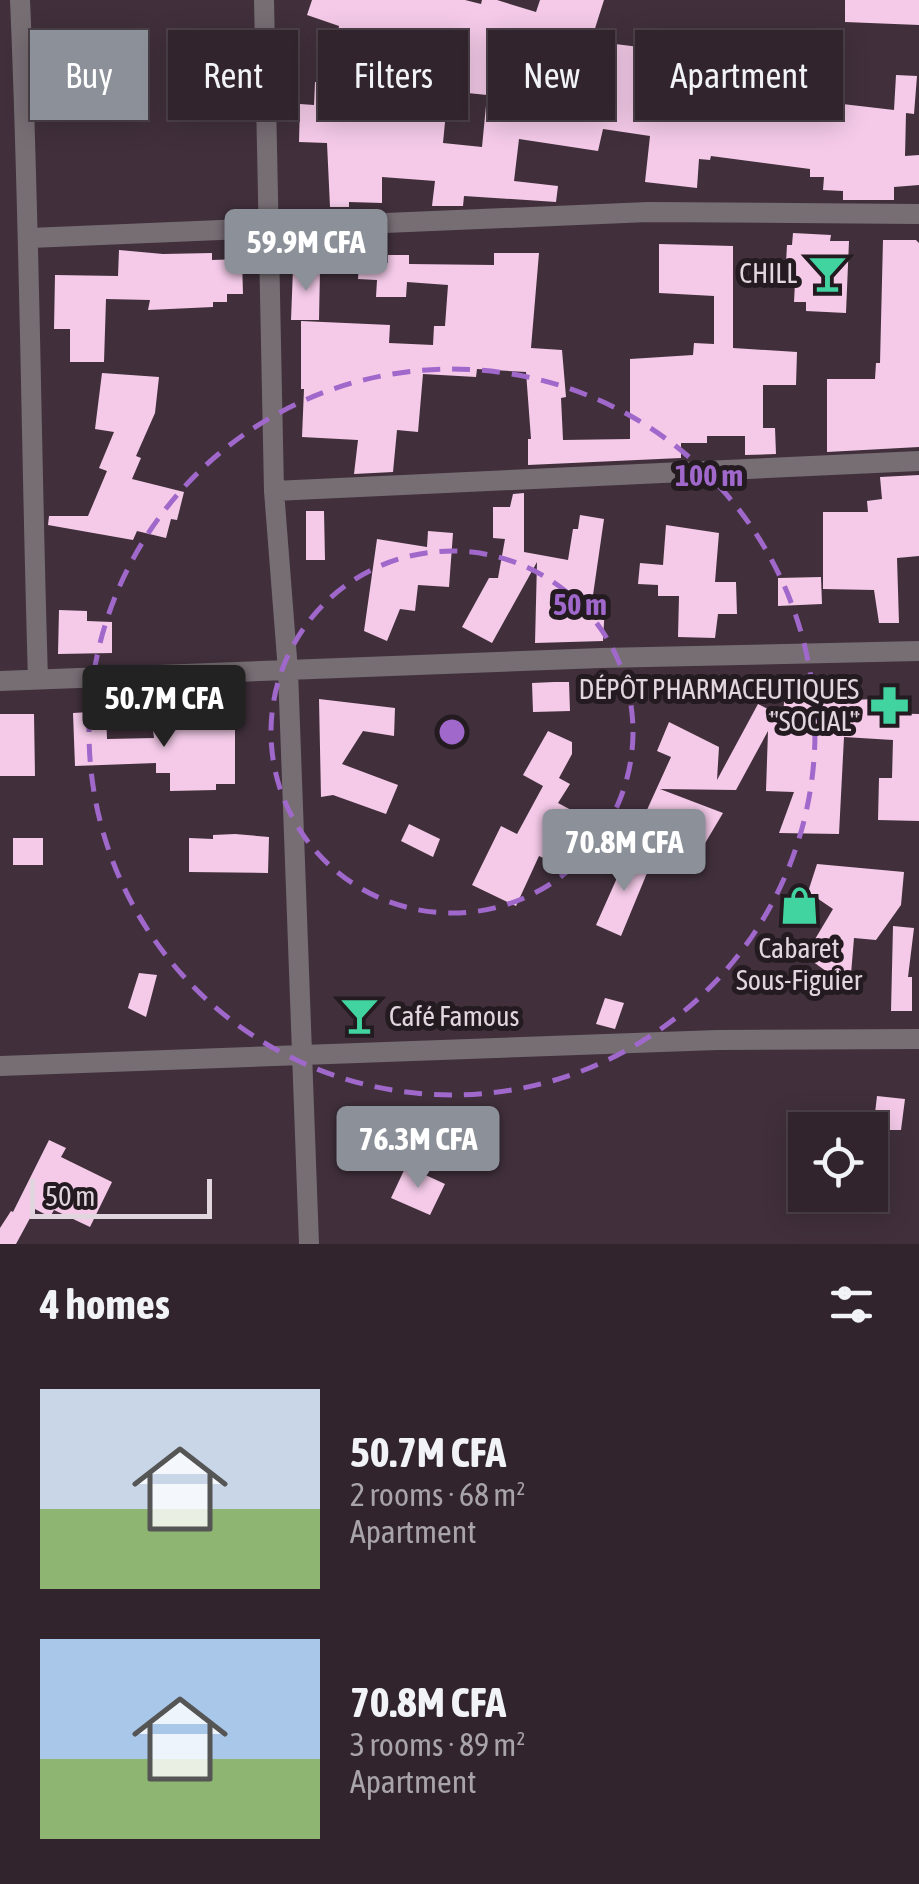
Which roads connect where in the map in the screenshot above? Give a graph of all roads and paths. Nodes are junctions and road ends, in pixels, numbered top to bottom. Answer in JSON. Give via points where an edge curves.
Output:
{"nodes":[{"id":1,"x":20,"y":0,"type":"edge"},
{"id":2,"x":264,"y":0,"type":"edge"},
{"id":3,"x":919,"y":214,"type":"edge"},
{"id":4,"x":268,"y":230,"type":"junction"},
{"id":5,"x":30,"y":238,"type":"junction"},
{"id":6,"x":919,"y":461,"type":"edge"},
{"id":7,"x":274,"y":491,"type":"junction"},
{"id":8,"x":919,"y":652,"type":"edge"},
{"id":9,"x":288,"y":671,"type":"junction"},
{"id":10,"x":38,"y":679,"type":"junction"},
{"id":11,"x":0,"y":681,"type":"edge"},
{"id":12,"x":919,"y":1039,"type":"edge"},
{"id":13,"x":300,"y":1053,"type":"junction"},
{"id":14,"x":0,"y":1066,"type":"edge"},
{"id":15,"x":309,"y":1244,"type":"edge"}],
"edges":[{"from":1,"to":5,"type":"street"},
{"from":2,"to":4,"type":"street"},
{"from":3,"to":4,"type":"street","via":[[648,212]]},
{"from":4,"to":5,"type":"street"},
{"from":4,"to":7,"type":"street"},
{"from":5,"to":10,"type":"street"},
{"from":6,"to":7,"type":"street"},
{"from":7,"to":9,"type":"street"},
{"from":8,"to":9,"type":"street"},
{"from":9,"to":10,"type":"street"},
{"from":9,"to":13,"type":"street"},
{"from":10,"to":11,"type":"street"},
{"from":12,"to":13,"type":"street"},
{"from":13,"to":14,"type":"street"},
{"from":13,"to":15,"type":"street"}]}
